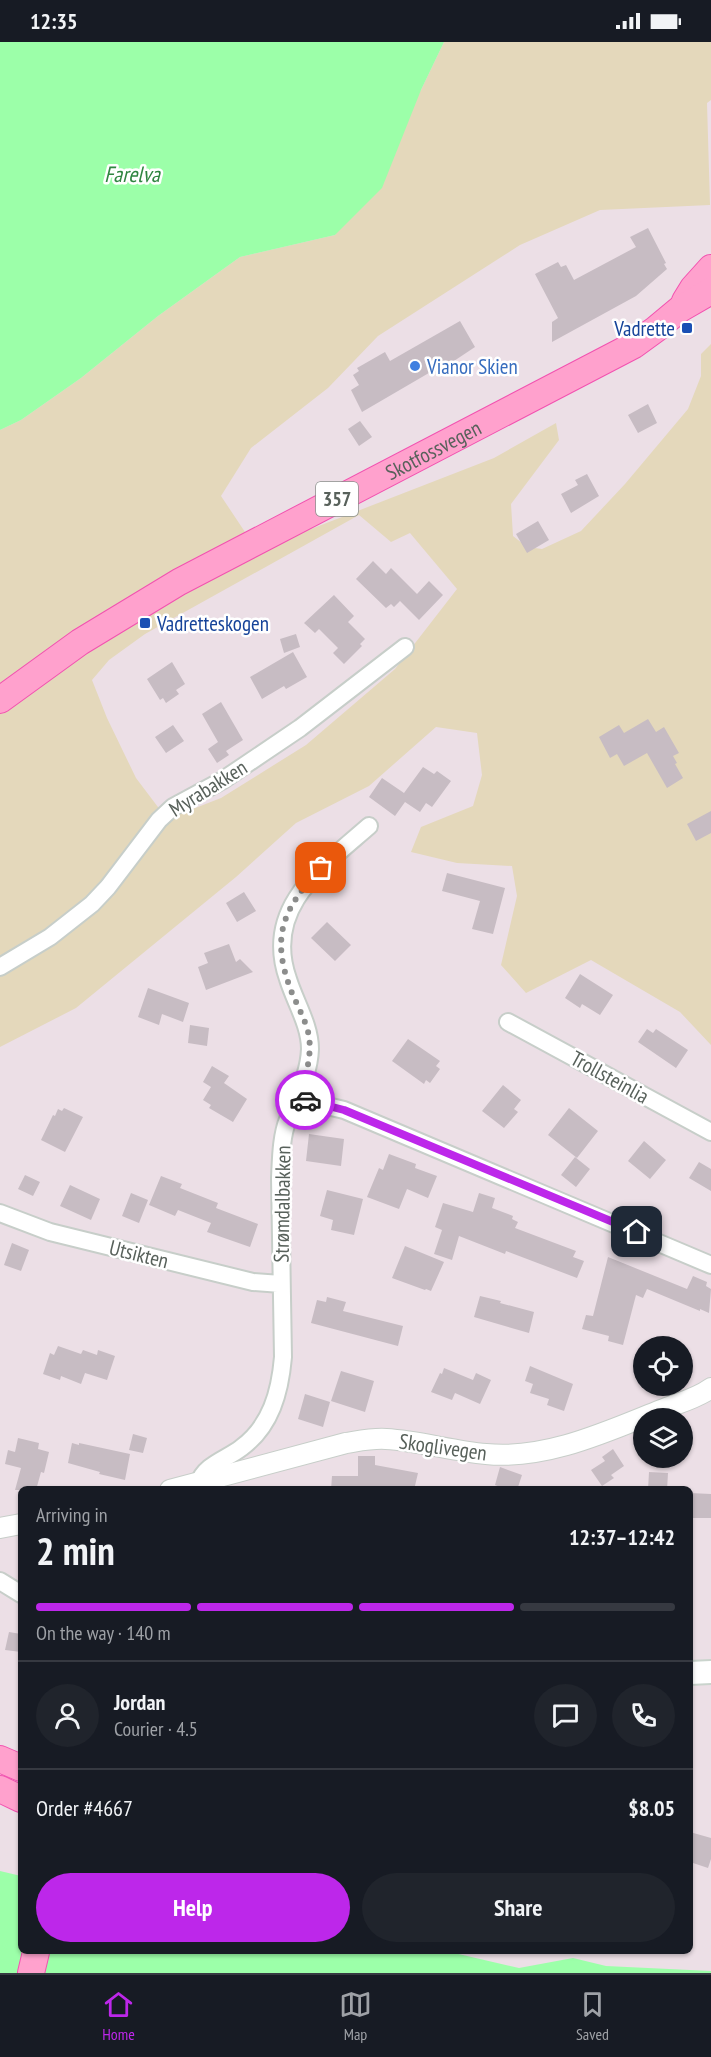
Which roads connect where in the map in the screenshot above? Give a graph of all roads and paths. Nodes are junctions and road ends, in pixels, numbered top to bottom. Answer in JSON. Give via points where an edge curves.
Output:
{"nodes":[{"id":1,"x":711,"y":268,"type":"edge"},
{"id":2,"x":711,"y":291,"type":"edge"},
{"id":3,"x":680,"y":309,"type":"junction"},
{"id":4,"x":405,"y":647,"type":"dead end"},
{"id":5,"x":0,"y":700,"type":"edge"},
{"id":6,"x":369,"y":826,"type":"dead end"},
{"id":7,"x":0,"y":967,"type":"edge"},
{"id":8,"x":508,"y":1022,"type":"dead end"},
{"id":9,"x":298,"y":1099,"type":"junction"},
{"id":10,"x":711,"y":1132,"type":"edge"},
{"id":11,"x":0,"y":1213,"type":"edge"},
{"id":12,"x":711,"y":1265,"type":"edge"},
{"id":13,"x":281,"y":1284,"type":"junction"},
{"id":14,"x":711,"y":1388,"type":"edge"},
{"id":15,"x":199,"y":1483,"type":"junction"},
{"id":16,"x":187,"y":1486,"type":"edge"},
{"id":17,"x":18,"y":1525,"type":"edge"},
{"id":18,"x":0,"y":1528,"type":"edge"},
{"id":19,"x":0,"y":1581,"type":"edge"},
{"id":20,"x":18,"y":1592,"type":"edge"},
{"id":21,"x":693,"y":1672,"type":"edge"},
{"id":22,"x":711,"y":1672,"type":"edge"},
{"id":23,"x":0,"y":1759,"type":"edge"},
{"id":24,"x":18,"y":1767,"type":"edge"},
{"id":25,"x":0,"y":1789,"type":"edge"},
{"id":26,"x":18,"y":1798,"type":"edge"},
{"id":27,"x":36,"y":1954,"type":"edge"},
{"id":28,"x":31,"y":1973,"type":"edge"}],
"edges":[{"from":1,"to":3,"type":"main road","name":"Skotfossvegen","number":"357"},
{"from":2,"to":3,"type":"main road","name":"Skotfossvegen","number":"357"},
{"from":3,"to":5,"type":"main road","name":"Skotfossvegen","number":"357","via":[[634,345],[179,582],[80,642]]},
{"from":4,"to":7,"type":"street","name":"Myrabakken","via":[[300,729],[223,780],[173,807],[92,904],[50,937]]},
{"from":6,"to":9,"type":"street","name":"Strømdalbakken","via":[[306,885],[282,928],[281,956],[309,1041]]},
{"from":8,"to":10,"type":"street","name":"Trollsteinlia"},
{"from":9,"to":12,"type":"street","via":[[344,1110]]},
{"from":9,"to":13,"type":"street","name":"Strømdalbakken","via":[[288,1119],[282,1150]]},
{"from":11,"to":13,"type":"street","name":"Utsikten","via":[[50,1232],[253,1282]]},
{"from":13,"to":15,"type":"street","name":"Strømdalbakken","via":[[283,1357],[272,1408],[255,1435],[209,1468]]},
{"from":14,"to":15,"type":"street","name":"Skoglivegen","via":[[612,1430],[533,1452],[486,1454],[368,1439]]},
{"from":15,"to":16,"type":"street","name":"Skoglivegen"},
{"from":17,"to":18,"type":"street"},
{"from":19,"to":20,"type":"street"},
{"from":21,"to":22,"type":"main road"},
{"from":23,"to":24,"type":"main road"},
{"from":25,"to":26,"type":"main road"},
{"from":27,"to":28,"type":"main road"}]}
